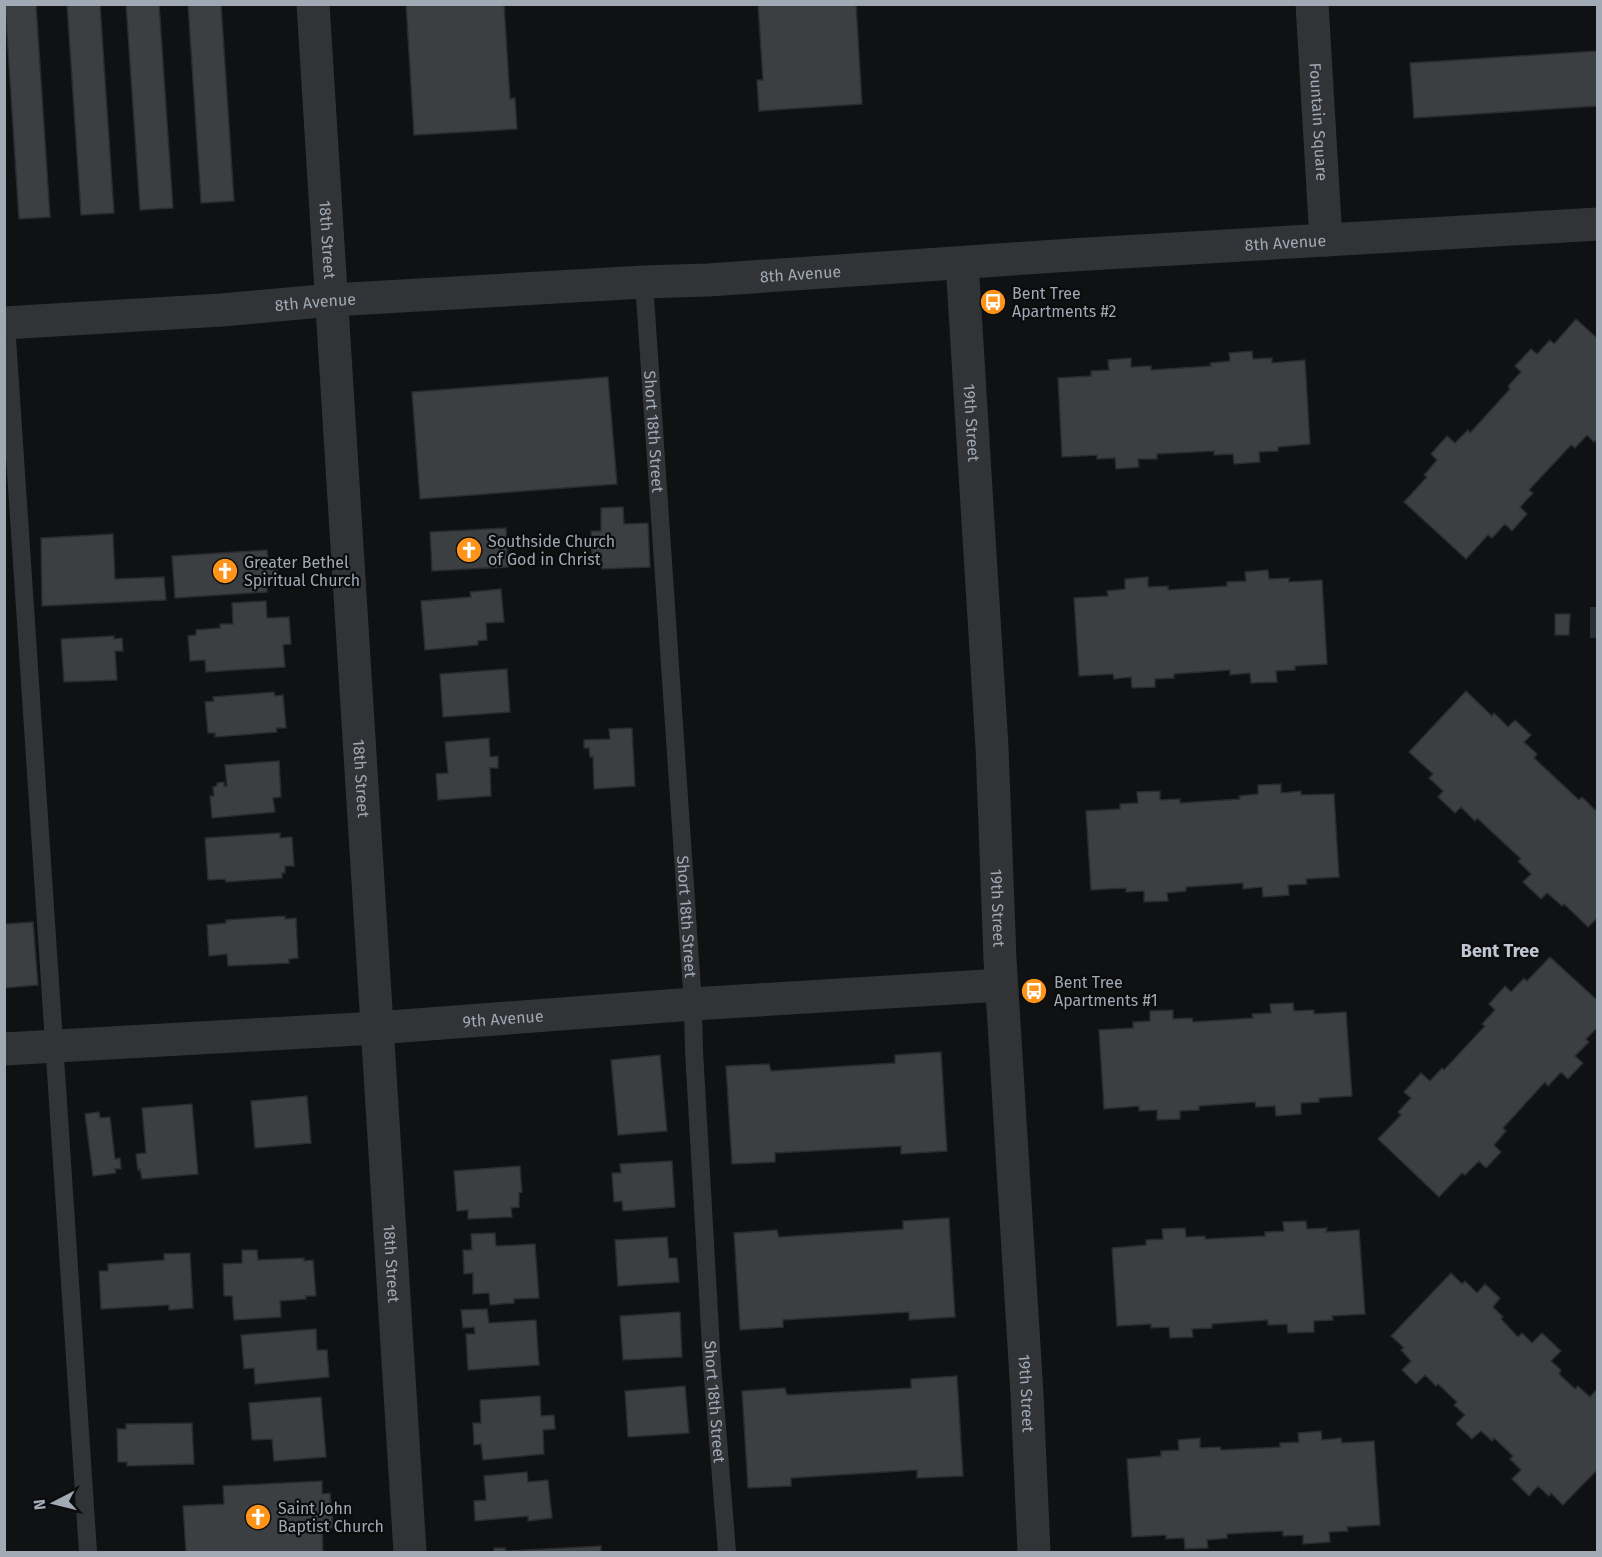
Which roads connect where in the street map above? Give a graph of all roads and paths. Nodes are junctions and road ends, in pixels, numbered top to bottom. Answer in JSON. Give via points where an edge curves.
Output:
{"nodes":[{"id":1,"x":313,"y":4,"type":"edge"},
{"id":2,"x":1312,"y":4,"type":"edge"},
{"id":3,"x":1598,"y":224,"type":"edge"},
{"id":4,"x":1326,"y":240,"type":"junction"},
{"id":5,"x":962,"y":263,"type":"junction"},
{"id":6,"x":644,"y":282,"type":"junction"},
{"id":7,"x":332,"y":300,"type":"junction"},
{"id":8,"x":5,"y":323,"type":"edge"},
{"id":9,"x":1001,"y":985,"type":"junction"},
{"id":10,"x":693,"y":1004,"type":"junction"},
{"id":11,"x":376,"y":1028,"type":"junction"},
{"id":12,"x":54,"y":1045,"type":"junction"},
{"id":13,"x":4,"y":1049,"type":"edge"},
{"id":14,"x":88,"y":1552,"type":"edge"},
{"id":15,"x":410,"y":1552,"type":"edge"},
{"id":16,"x":727,"y":1552,"type":"edge"},
{"id":17,"x":1034,"y":1552,"type":"edge"}],
"edges":[{"from":1,"to":7,"type":"street","name":"18th Street"},
{"from":2,"to":4,"type":"street","name":"Fountain Square"},
{"from":3,"to":4,"type":"street","name":"8th Avenue"},
{"from":4,"to":5,"type":"street","name":"8th Avenue"},
{"from":5,"to":6,"type":"street","name":"8th Avenue"},
{"from":5,"to":9,"type":"street","name":"19th Street","via":[[992,747]]},
{"from":6,"to":7,"type":"street","name":"8th Avenue"},
{"from":6,"to":10,"type":"lane","name":"Short 18th Street"},
{"from":7,"to":8,"type":"street","name":"8th Avenue"},
{"from":7,"to":11,"type":"street","name":"18th Street"},
{"from":8,"to":12,"type":"lane"},
{"from":9,"to":10,"type":"street","name":"9th Avenue"},
{"from":9,"to":17,"type":"street","name":"19th Street"},
{"from":10,"to":11,"type":"street","name":"9th Avenue"},
{"from":10,"to":16,"type":"lane","name":"Short 18th Street","via":[[712,1365]]},
{"from":11,"to":12,"type":"street","name":"9th Avenue"},
{"from":11,"to":15,"type":"street","name":"18th Street"},
{"from":12,"to":13,"type":"street","name":"9th Avenue"},
{"from":12,"to":14,"type":"lane"}]}
